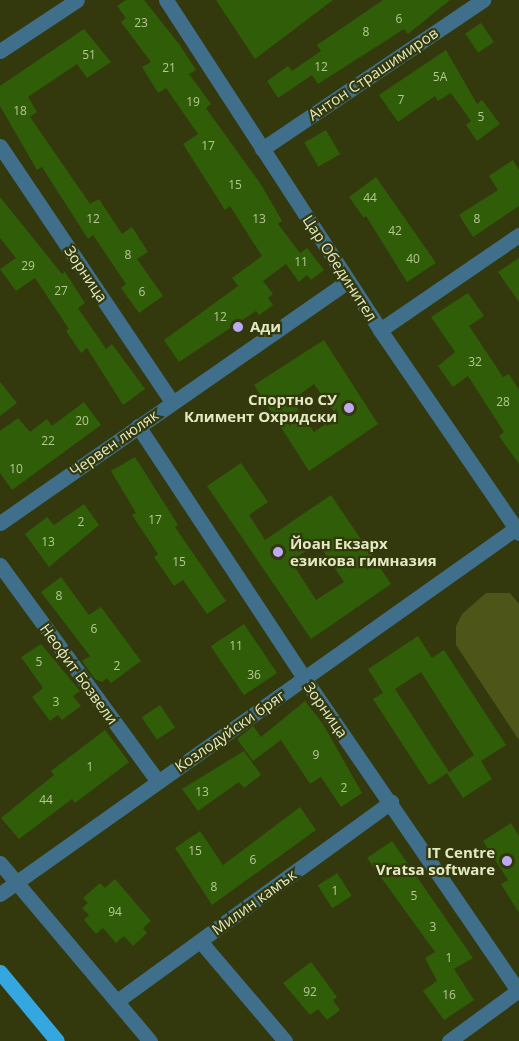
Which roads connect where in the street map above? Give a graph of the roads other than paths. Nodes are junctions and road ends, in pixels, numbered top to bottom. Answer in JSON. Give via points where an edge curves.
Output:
{"nodes":[{"id":1,"x":77,"y":0,"type":"edge"},
{"id":2,"x":166,"y":0,"type":"edge"},
{"id":3,"x":483,"y":0,"type":"edge"},
{"id":4,"x":0,"y":51,"type":"edge"},
{"id":5,"x":0,"y":147,"type":"edge"},
{"id":6,"x":262,"y":149,"type":"junction"},
{"id":7,"x":519,"y":235,"type":"edge"},
{"id":8,"x":348,"y":281,"type":"junction"},
{"id":9,"x":380,"y":330,"type":"junction"},
{"id":10,"x":172,"y":402,"type":"junction"},
{"id":11,"x":138,"y":426,"type":"junction"},
{"id":12,"x":0,"y":523,"type":"edge"},
{"id":13,"x":518,"y":529,"type":"edge"},
{"id":14,"x":0,"y":565,"type":"edge"},
{"id":15,"x":304,"y":678,"type":"junction"},
{"id":16,"x":158,"y":782,"type":"junction"},
{"id":17,"x":391,"y":802,"type":"junction"},
{"id":18,"x":0,"y":863,"type":"edge"},
{"id":19,"x":16,"y":883,"type":"junction"},
{"id":20,"x":0,"y":894,"type":"edge"},
{"id":21,"x":200,"y":941,"type":"junction"},
{"id":22,"x":0,"y":972,"type":"edge"},
{"id":23,"x":518,"y":990,"type":"edge"},
{"id":24,"x":117,"y":1001,"type":"junction"},
{"id":25,"x":57,"y":1041,"type":"edge"},
{"id":26,"x":150,"y":1041,"type":"edge"},
{"id":27,"x":285,"y":1041,"type":"edge"},
{"id":28,"x":449,"y":1041,"type":"edge"}],
"edges":[{"from":1,"to":4,"type":"street"},
{"from":2,"to":6,"type":"street","name":"Цар Обединител"},
{"from":3,"to":6,"type":"street","name":"Антон Страшимиров"},
{"from":5,"to":10,"type":"street","name":"Зорница"},
{"from":6,"to":8,"type":"street","name":"Цар Обединител"},
{"from":7,"to":9,"type":"street"},
{"from":8,"to":9,"type":"street","name":"Цар Обединител"},
{"from":8,"to":10,"type":"street","name":"Червен люляк"},
{"from":9,"to":13,"type":"street","name":"Цар Обединител"},
{"from":10,"to":11,"type":"street","name":"Червен люляк"},
{"from":11,"to":12,"type":"street","name":"Червен люляк"},
{"from":11,"to":15,"type":"street","name":"Зорница"},
{"from":13,"to":15,"type":"street","name":"Козлодуйски бряг"},
{"from":14,"to":16,"type":"street","name":"Неофит Бозвели"},
{"from":15,"to":16,"type":"street","name":"Козлодуйски бряг"},
{"from":15,"to":17,"type":"street","name":"Зорница"},
{"from":16,"to":19,"type":"street","name":"Козлодуйски бряг"},
{"from":17,"to":21,"type":"street","name":"Милин камък"},
{"from":17,"to":23,"type":"street","name":"Зорница"},
{"from":18,"to":19,"type":"street"},
{"from":19,"to":20,"type":"street","name":"Козлодуйски бряг"},
{"from":19,"to":24,"type":"street"},
{"from":21,"to":24,"type":"street","name":"Милин камък"},
{"from":21,"to":27,"type":"street"},
{"from":22,"to":25,"type":"main road"},
{"from":23,"to":28,"type":"street"},
{"from":24,"to":26,"type":"street"}]}
